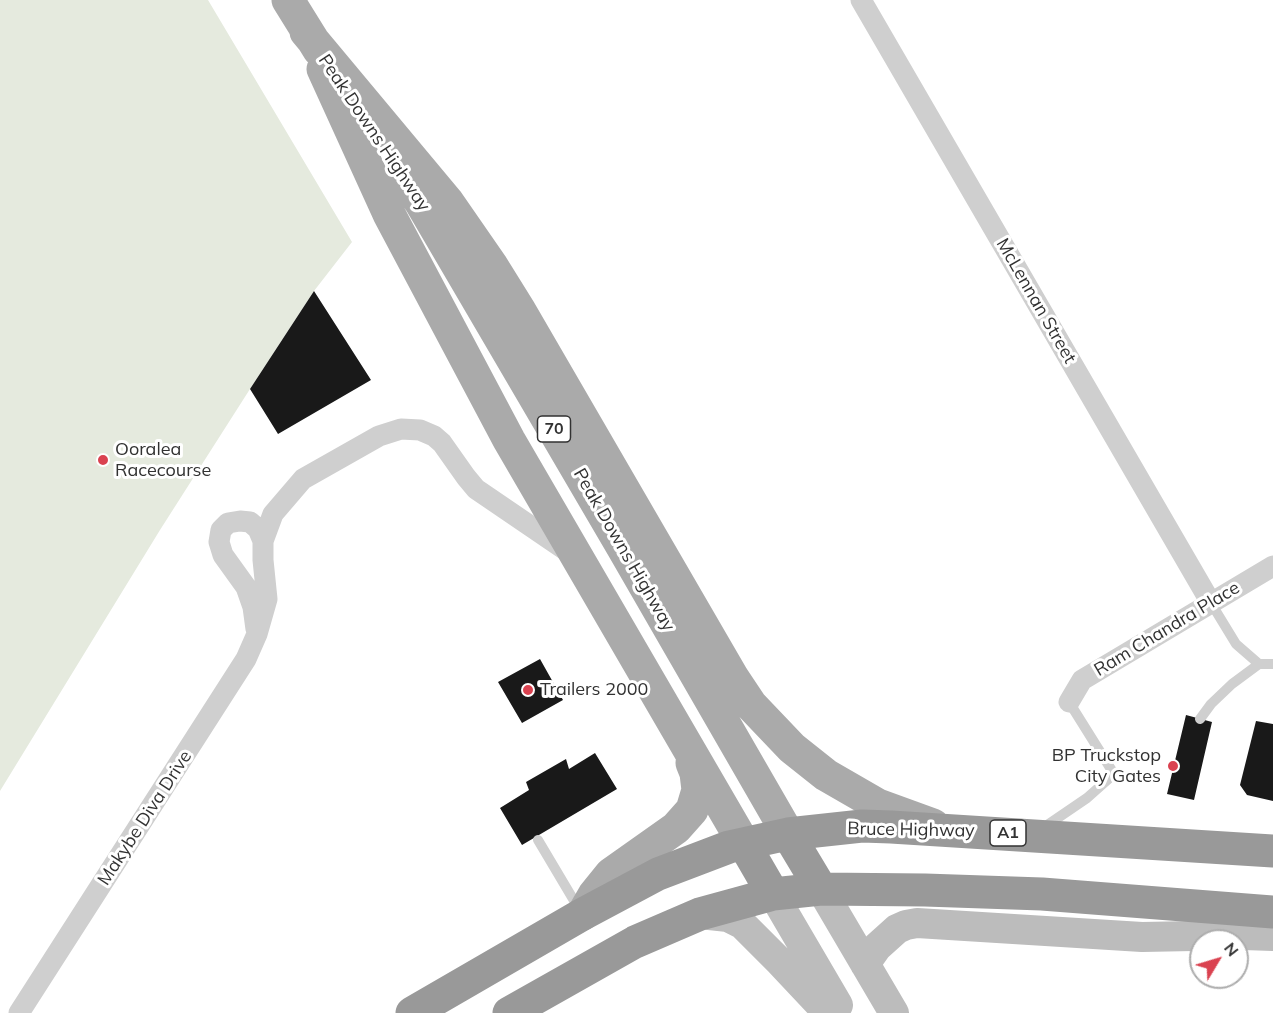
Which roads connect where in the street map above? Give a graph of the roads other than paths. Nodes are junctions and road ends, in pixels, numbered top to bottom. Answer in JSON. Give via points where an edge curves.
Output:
{"nodes":[{"id":1,"x":288,"y":0,"type":"edge"},
{"id":2,"x":861,"y":0,"type":"edge"},
{"id":3,"x":306,"y":32,"type":"junction"},
{"id":4,"x":263,"y":541,"type":"junction"},
{"id":5,"x":577,"y":558,"type":"junction"},
{"id":6,"x":1273,"y":566,"type":"edge"},
{"id":7,"x":1211,"y":603,"type":"junction"},
{"id":8,"x":257,"y":634,"type":"junction"},
{"id":9,"x":1259,"y":664,"type":"junction"},
{"id":10,"x":1273,"y":664,"type":"edge"},
{"id":11,"x":1070,"y":702,"type":"joint"},
{"id":12,"x":1200,"y":719,"type":"dead end"},
{"id":13,"x":681,"y":738,"type":"junction"},
{"id":14,"x":949,"y":830,"type":"junction"},
{"id":15,"x":788,"y":834,"type":"junction"},
{"id":16,"x":1033,"y":835,"type":"junction"},
{"id":17,"x":538,"y":840,"type":"dead end"},
{"id":18,"x":744,"y":844,"type":"junction"},
{"id":19,"x":1273,"y":851,"type":"edge"},
{"id":20,"x":821,"y":889,"type":"junction"},
{"id":21,"x":773,"y":894,"type":"junction"},
{"id":22,"x":1273,"y":912,"type":"edge"},
{"id":23,"x":583,"y":914,"type":"junction"},
{"id":24,"x":700,"y":914,"type":"junction"},
{"id":25,"x":1273,"y":936,"type":"edge"},
{"id":26,"x":865,"y":964,"type":"junction"},
{"id":27,"x":24,"y":1008,"type":"edge"},
{"id":28,"x":412,"y":1013,"type":"edge"},
{"id":29,"x":509,"y":1013,"type":"edge"},
{"id":30,"x":828,"y":1013,"type":"edge"},
{"id":31,"x":842,"y":1013,"type":"edge"},
{"id":32,"x":894,"y":1013,"type":"edge"}],
"edges":[{"from":1,"to":3,"type":"main road","name":"Peak Downs Highway","number":"70"},
{"from":2,"to":7,"type":"street","name":"McLennan Street"},
{"from":3,"to":5,"type":"main road","name":"Peak Downs Highway","number":"70","via":[[389,214],[509,440]]},
{"from":3,"to":14,"type":"main road","via":[[447,201],[492,266],[751,705],[792,748],[840,784],[898,813]]},
{"from":3,"to":15,"type":"main road","name":"Peak Downs Highway","number":"70","via":[[422,203]]},
{"from":4,"to":5,"type":"street","name":"Makybe Diva Drive","via":[[273,514],[303,479],[373,438],[409,428],[434,436],[476,489]]},
{"from":4,"to":8,"type":"street","name":"Makybe Diva Drive","via":[[267,599]]},
{"from":4,"to":8,"type":"street","via":[[250,522],[240,521],[228,523],[221,530],[219,542],[246,587]]},
{"from":5,"to":13,"type":"main road","name":"Peak Downs Highway","number":"70"},
{"from":6,"to":7,"type":"street","name":"Ram Chandra Place"},
{"from":7,"to":9,"type":"lane","via":[[1236,644]]},
{"from":7,"to":11,"type":"street","name":"Ram Chandra Place","via":[[1082,680]]},
{"from":8,"to":27,"type":"street","name":"Makybe Diva Drive","via":[[233,681]]},
{"from":9,"to":10,"type":"lane"},
{"from":9,"to":12,"type":"lane","via":[[1232,684]]},
{"from":11,"to":16,"type":"lane","via":[[1114,774]]},
{"from":13,"to":18,"type":"main road","name":"Peak Downs Highway","number":"70"},
{"from":13,"to":23,"type":"main road","via":[[697,779],[698,795],[693,807],[676,828],[611,874]]},
{"from":14,"to":15,"type":"highway","name":"Bruce Highway","number":"A1","via":[[862,826]]},
{"from":14,"to":16,"type":"highway","name":"Bruce Highway","number":"A1"},
{"from":15,"to":18,"type":"highway","name":"Bruce Highway","number":"A1"},
{"from":15,"to":20,"type":"highway","name":"Peak Downs Highway","number":"70"},
{"from":16,"to":19,"type":"highway","name":"Bruce Highway","number":"A1"},
{"from":17,"to":23,"type":"lane"},
{"from":18,"to":21,"type":"highway","name":"Peak Downs Highway","number":"70"},
{"from":18,"to":23,"type":"highway","name":"Bruce Highway","number":"A1","via":[[658,874]]},
{"from":20,"to":21,"type":"highway"},
{"from":20,"to":22,"type":"highway","via":[[1042,894]]},
{"from":20,"to":26,"type":"street"},
{"from":21,"to":24,"type":"highway"},
{"from":21,"to":31,"type":"street"},
{"from":23,"to":28,"type":"highway","name":"Bruce Highway","number":"A1"},
{"from":24,"to":29,"type":"highway","via":[[634,942]]},
{"from":24,"to":30,"type":"street","via":[[728,917],[741,924]]},
{"from":25,"to":26,"type":"street","via":[[1142,937],[917,923],[897,929]]},
{"from":26,"to":32,"type":"street"}]}
